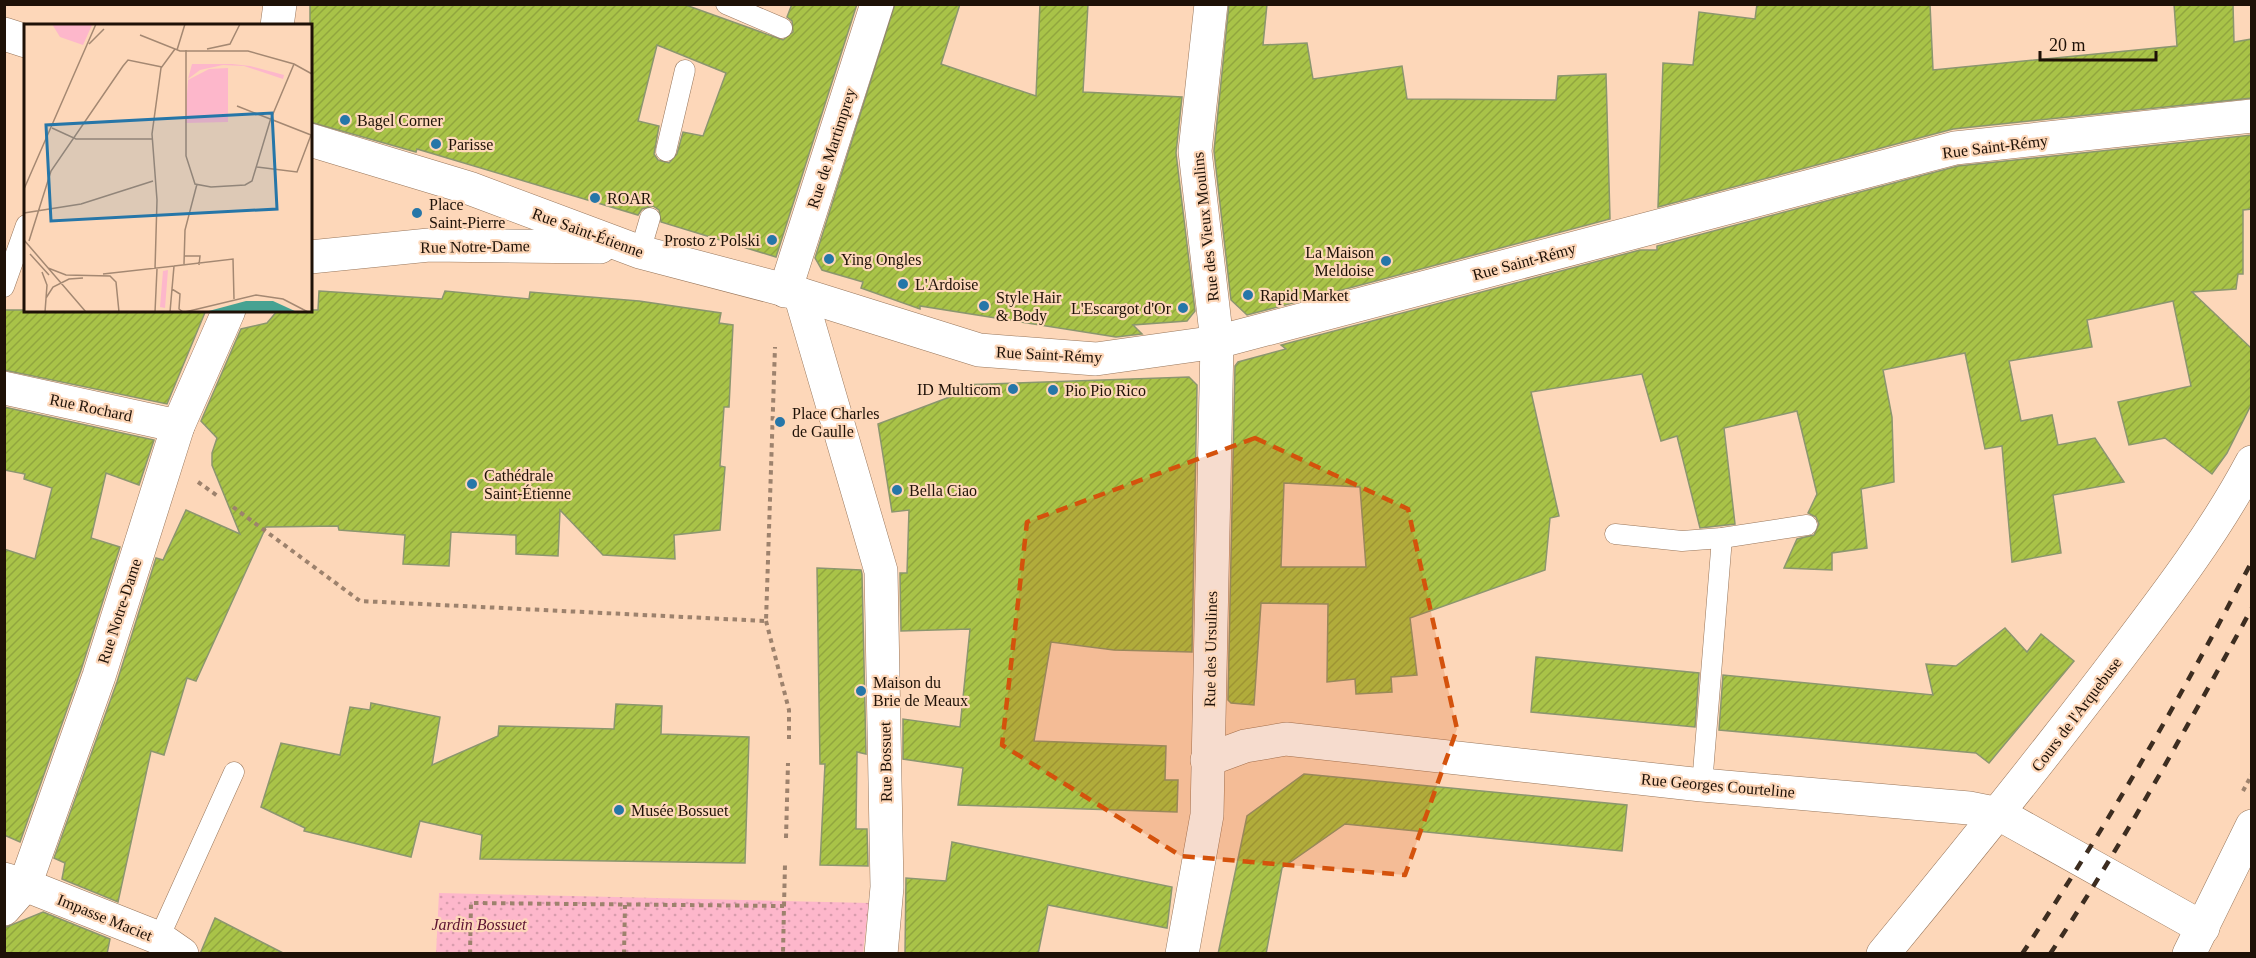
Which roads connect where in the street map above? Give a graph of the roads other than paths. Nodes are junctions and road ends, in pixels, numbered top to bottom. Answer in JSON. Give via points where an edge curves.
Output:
{"nodes":[{"id":1,"x":280,"y":4,"type":"edge"},
{"id":2,"x":726,"y":4,"type":"edge"},
{"id":3,"x":877,"y":4,"type":"edge"},
{"id":4,"x":1211,"y":4,"type":"edge"},
{"id":5,"x":277,"y":24,"type":"edge"},
{"id":6,"x":782,"y":28,"type":"dead end"},
{"id":7,"x":4,"y":34,"type":"edge"},
{"id":8,"x":24,"y":40,"type":"edge"},
{"id":9,"x":685,"y":70,"type":"dead end"},
{"id":10,"x":2252,"y":116,"type":"edge"},
{"id":11,"x":312,"y":141,"type":"edge"},
{"id":12,"x":666,"y":151,"type":"dead end"},
{"id":13,"x":650,"y":218,"type":"dead end"},
{"id":14,"x":24,"y":231,"type":"edge"},
{"id":15,"x":640,"y":252,"type":"junction"},
{"id":16,"x":312,"y":257,"type":"edge"},
{"id":17,"x":4,"y":287,"type":"edge"},
{"id":18,"x":792,"y":293,"type":"junction"},
{"id":19,"x":228,"y":312,"type":"edge"},
{"id":20,"x":1217,"y":342,"type":"junction"},
{"id":21,"x":4,"y":388,"type":"edge"},
{"id":22,"x":178,"y":426,"type":"junction"},
{"id":23,"x":2252,"y":462,"type":"edge"},
{"id":24,"x":1807,"y":525,"type":"dead end"},
{"id":25,"x":1615,"y":534,"type":"dead end"},
{"id":26,"x":1722,"y":538,"type":"junction"},
{"id":27,"x":1207,"y":760,"type":"junction"},
{"id":28,"x":234,"y":772,"type":"dead end"},
{"id":29,"x":1702,"y":785,"type":"junction"},
{"id":30,"x":1999,"y":814,"type":"junction"},
{"id":31,"x":2252,"y":826,"type":"edge"},
{"id":32,"x":11,"y":891,"type":"edge"},
{"id":33,"x":2196,"y":941,"type":"edge"},
{"id":34,"x":171,"y":946,"type":"edge"},
{"id":35,"x":881,"y":954,"type":"edge"},
{"id":36,"x":1182,"y":954,"type":"edge"},
{"id":37,"x":1883,"y":954,"type":"edge"}],
"edges":[{"from":1,"to":5,"type":"street"},
{"from":2,"to":6,"type":"lane"},
{"from":3,"to":18,"type":"street","name":"Rue de Martimprey","via":[[853,50]]},
{"from":4,"to":20,"type":"street","name":"Rue des Vieux Moulins","via":[[1195,151]]},
{"from":7,"to":8,"type":"street"},
{"from":9,"to":12,"type":"lane"},
{"from":10,"to":20,"type":"street","name":"Rue Saint-Rémy","via":[[1955,148]]},
{"from":11,"to":15,"type":"street","name":"Rue Saint-Étienne","via":[[469,188]]},
{"from":13,"to":15,"type":"lane"},
{"from":14,"to":17,"type":"lane"},
{"from":15,"to":16,"type":"street","name":"Rue Notre-Dame","via":[[587,245],[429,245]]},
{"from":15,"to":18,"type":"street","name":"Rue Saint-Étienne"},
{"from":18,"to":20,"type":"street","name":"Rue Saint-Rémy","via":[[979,350],[1096,359]]},
{"from":18,"to":35,"type":"street","name":"Rue Bossuet","via":[[882,571],[887,887]]},
{"from":19,"to":22,"type":"street","name":"Rue Notre-Dame"},
{"from":20,"to":27,"type":"street","name":"Rue des Ursulines"},
{"from":21,"to":22,"type":"street","name":"Rue Rochard"},
{"from":22,"to":32,"type":"street","name":"Rue Notre-Dame","via":[[99,676]]},
{"from":23,"to":30,"type":"street","name":"Cours de l'Arquebuse","via":[[2188,567]]},
{"from":24,"to":26,"type":"lane"},
{"from":25,"to":26,"type":"lane","via":[[1682,541]]},
{"from":26,"to":29,"type":"lane"},
{"from":27,"to":29,"type":"street","name":"Rue Georges Courteline","via":[[1245,746],[1286,739]]},
{"from":27,"to":36,"type":"street","name":"Rue des Ursulines","via":[[1207,815]]},
{"from":28,"to":34,"type":"lane"},
{"from":29,"to":30,"type":"street","name":"Rue Georges Courteline","via":[[1969,808]]},
{"from":30,"to":33,"type":"street","name":"Rue Georges Courteline"},
{"from":30,"to":37,"type":"street","name":"Cours de l'Arquebuse"},
{"from":31,"to":33,"type":"street"},
{"from":32,"to":34,"type":"street","name":"Impasse Maciet"}]}
